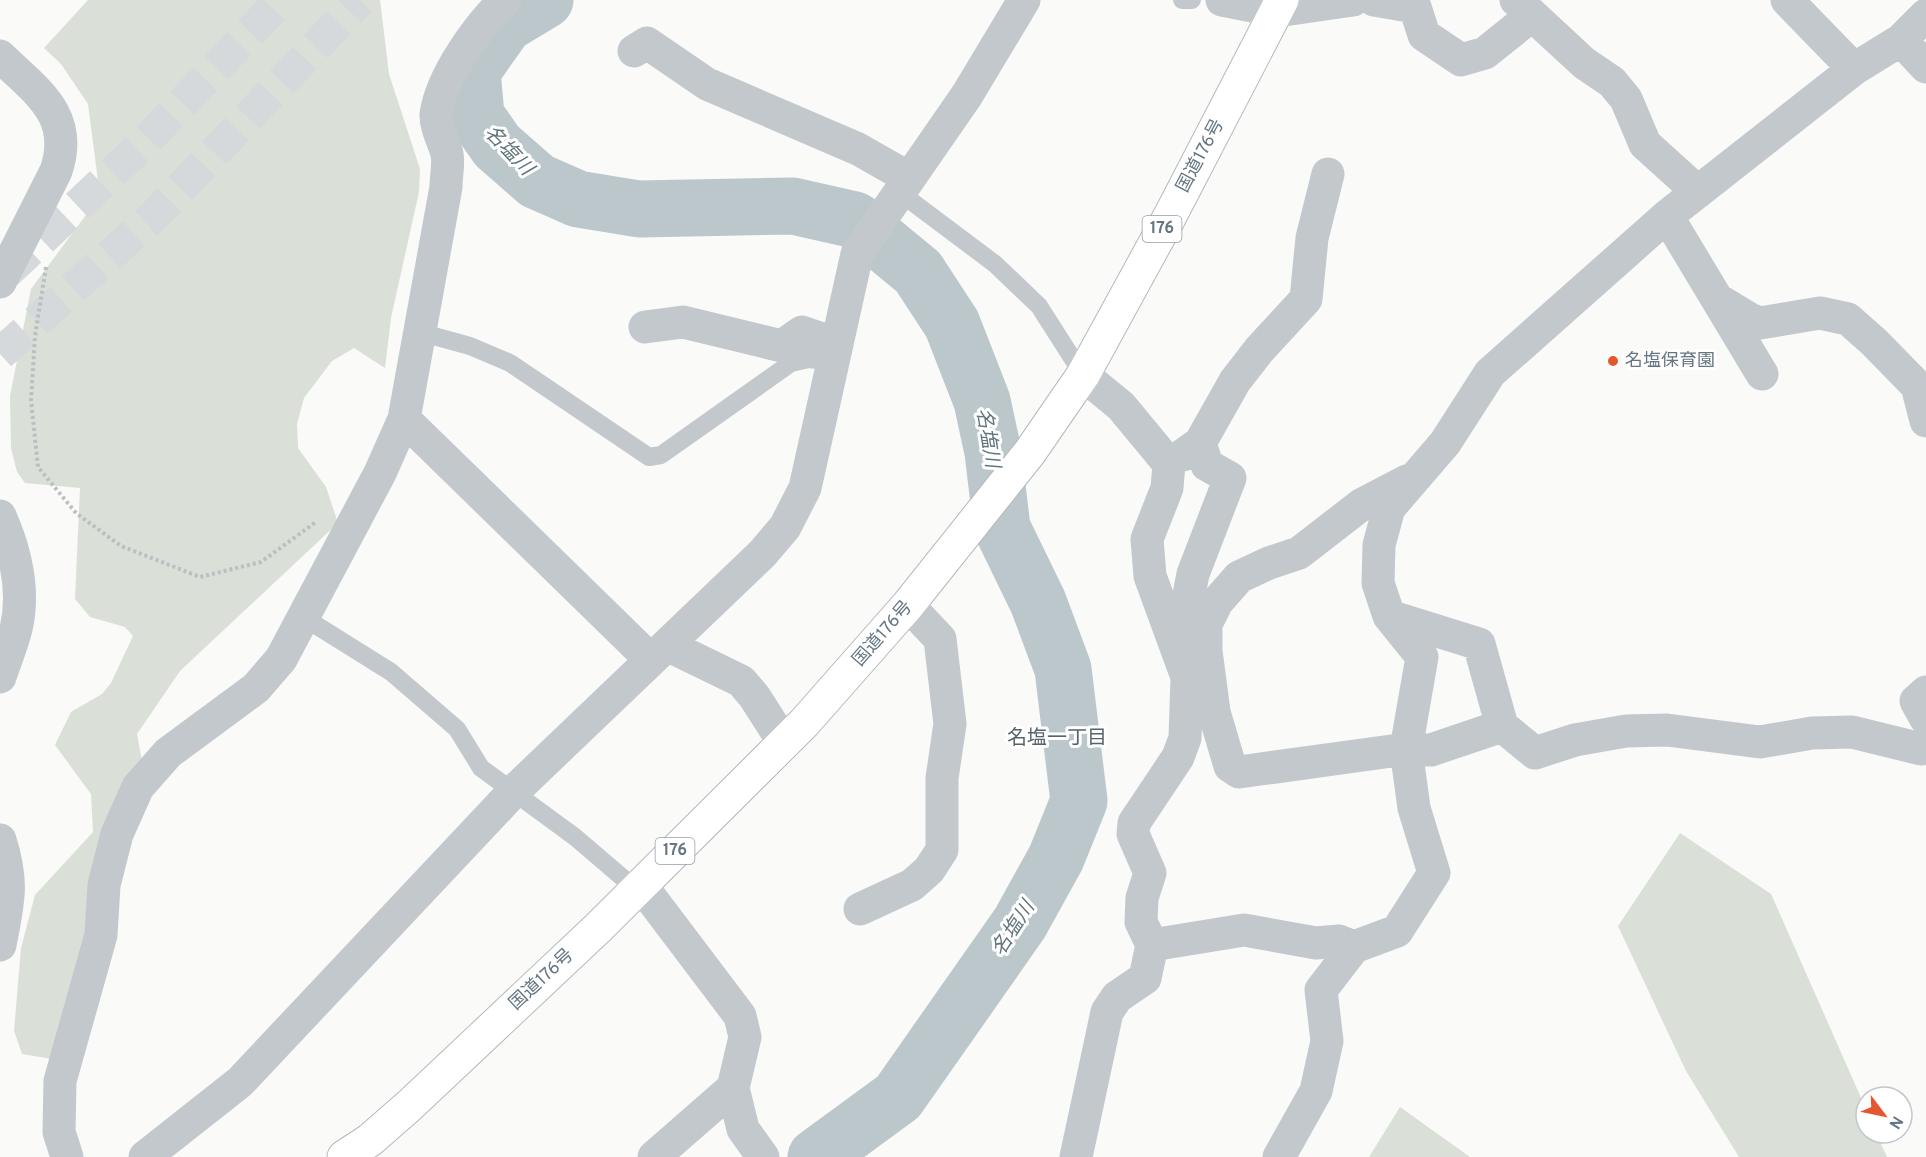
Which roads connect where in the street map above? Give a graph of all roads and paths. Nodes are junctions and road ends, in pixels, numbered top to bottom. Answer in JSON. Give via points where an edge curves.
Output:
{"nodes":[{"id":1,"x":505,"y":0,"type":"edge"},
{"id":2,"x":1024,"y":0,"type":"edge"},
{"id":3,"x":1182,"y":0,"type":"edge"},
{"id":4,"x":1192,"y":0,"type":"edge"},
{"id":5,"x":1222,"y":0,"type":"edge"},
{"id":6,"x":1353,"y":0,"type":"edge"},
{"id":7,"x":1374,"y":0,"type":"edge"},
{"id":8,"x":1787,"y":0,"type":"edge"},
{"id":9,"x":1280,"y":5,"type":"edge"},
{"id":10,"x":1524,"y":8,"type":"edge"},
{"id":11,"x":1926,"y":15,"type":"edge"},
{"id":12,"x":1901,"y":40,"type":"junction"},
{"id":13,"x":634,"y":51,"type":"dead end"},
{"id":14,"x":0,"y":56,"type":"edge"},
{"id":15,"x":1926,"y":67,"type":"edge"},
{"id":16,"x":1854,"y":69,"type":"junction"},
{"id":17,"x":1328,"y":174,"type":"dead end"},
{"id":18,"x":1698,"y":192,"type":"junction"},
{"id":19,"x":898,"y":194,"type":"junction"},
{"id":20,"x":1667,"y":216,"type":"junction"},
{"id":21,"x":47,"y":257,"type":"dead end"},
{"id":22,"x":0,"y":282,"type":"edge"},
{"id":23,"x":1717,"y":299,"type":"junction"},
{"id":24,"x":645,"y":327,"type":"dead end"},
{"id":25,"x":419,"y":332,"type":"junction"},
{"id":26,"x":835,"y":353,"type":"junction"},
{"id":27,"x":1762,"y":374,"type":"dead end"},
{"id":28,"x":1083,"y":375,"type":"junction"},
{"id":29,"x":404,"y":419,"type":"junction"},
{"id":30,"x":1926,"y":421,"type":"edge"},
{"id":31,"x":1200,"y":444,"type":"junction"},
{"id":32,"x":1169,"y":464,"type":"junction"},
{"id":33,"x":1416,"y":476,"type":"junction"},
{"id":34,"x":0,"y":516,"type":"edge"},
{"id":35,"x":318,"y":521,"type":"dead end"},
{"id":36,"x":908,"y":605,"type":"junction"},
{"id":37,"x":1389,"y":616,"type":"junction"},
{"id":38,"x":303,"y":617,"type":"junction"},
{"id":39,"x":1206,"y":651,"type":"junction"},
{"id":40,"x":659,"y":652,"type":"junction"},
{"id":41,"x":0,"y":677,"type":"edge"},
{"id":42,"x":1926,"y":692,"type":"edge"},
{"id":43,"x":1926,"y":719,"type":"edge"},
{"id":44,"x":1502,"y":726,"type":"junction"},
{"id":45,"x":783,"y":743,"type":"junction"},
{"id":46,"x":1926,"y":748,"type":"edge"},
{"id":47,"x":1406,"y":749,"type":"junction"},
{"id":48,"x":513,"y":792,"type":"junction"},
{"id":49,"x":0,"y":840,"type":"edge"},
{"id":50,"x":639,"y":887,"type":"junction"},
{"id":51,"x":860,"y":909,"type":"dead end"},
{"id":52,"x":0,"y":945,"type":"edge"},
{"id":53,"x":1152,"y":945,"type":"junction"},
{"id":54,"x":1354,"y":947,"type":"junction"},
{"id":55,"x":733,"y":1088,"type":"junction"},
{"id":56,"x":67,"y":1157,"type":"edge"},
{"id":57,"x":146,"y":1157,"type":"edge"},
{"id":58,"x":344,"y":1157,"type":"edge"},
{"id":59,"x":654,"y":1157,"type":"edge"},
{"id":60,"x":763,"y":1157,"type":"edge"},
{"id":61,"x":1076,"y":1157,"type":"edge"},
{"id":62,"x":1279,"y":1157,"type":"edge"}],
"edges":[{"from":1,"to":25,"type":"street","via":[[466,46],[446,84],[436,116],[447,157],[446,187]]},
{"from":2,"to":19,"type":"street","via":[[967,95]]},
{"from":3,"to":4,"type":"lane"},
{"from":5,"to":9,"type":"street"},
{"from":6,"to":9,"type":"street"},
{"from":7,"to":10,"type":"street","via":[[1415,7],[1424,35],[1461,60],[1485,53]]},
{"from":8,"to":16,"type":"street"},
{"from":9,"to":28,"type":"highway","name":"国道176号","number":"176"},
{"from":10,"to":18,"type":"street","via":[[1584,63],[1612,82],[1626,99],[1645,144]]},
{"from":11,"to":12,"type":"street"},
{"from":12,"to":15,"type":"street"},
{"from":12,"to":16,"type":"street"},
{"from":13,"to":19,"type":"street","via":[[647,43],[707,84],[858,149]]},
{"from":14,"to":22,"type":"street","via":[[45,100],[62,137],[56,171]]},
{"from":16,"to":18,"type":"street"},
{"from":17,"to":31,"type":"street","via":[[1312,238],[1306,299],[1235,381]]},
{"from":18,"to":20,"type":"street"},
{"from":19,"to":26,"type":"street","via":[[857,254]]},
{"from":19,"to":28,"type":"lane","via":[[995,264],[1040,306]]},
{"from":20,"to":23,"type":"street"},
{"from":20,"to":33,"type":"street","via":[[1490,373],[1445,443]]},
{"from":21,"to":35,"type":"path","via":[[35,336],[31,400],[38,467],[76,513],[121,546],[200,577],[261,562]]},
{"from":23,"to":27,"type":"street"},
{"from":23,"to":30,"type":"street","via":[[1760,323],[1820,313],[1848,319],[1917,386]]},
{"from":24,"to":26,"type":"street","via":[[683,322],[782,346],[802,332]]},
{"from":25,"to":26,"type":"lane","via":[[470,346],[510,363],[649,457],[662,455],[791,363]]},
{"from":25,"to":29,"type":"street"},
{"from":26,"to":40,"type":"street","via":[[805,488],[785,526],[762,554]]},
{"from":28,"to":32,"type":"street","via":[[1121,406]]},
{"from":28,"to":36,"type":"highway","name":"国道176号","number":"176","via":[[1030,452]]},
{"from":29,"to":38,"type":"street","via":[[380,473]]},
{"from":29,"to":40,"type":"street"},
{"from":31,"to":32,"type":"street"},
{"from":31,"to":39,"type":"street","via":[[1207,465],[1230,478],[1193,574],[1186,610]]},
{"from":32,"to":53,"type":"street","via":[[1167,488],[1147,539],[1150,576],[1187,677],[1185,738],[1178,757],[1134,823],[1133,834],[1150,873],[1142,898],[1141,922]]},
{"from":33,"to":37,"type":"street","via":[[1389,508],[1379,546],[1378,583]]},
{"from":33,"to":39,"type":"street","via":[[1361,505],[1299,553],[1239,578],[1217,602],[1206,624]]},
{"from":34,"to":41,"type":"street","via":[[20,585],[17,627]]},
{"from":36,"to":45,"type":"highway","name":"国道176号","number":"176"},
{"from":36,"to":51,"type":"street","via":[[940,639],[950,724],[942,778],[942,850],[929,870],[912,885]]},
{"from":37,"to":44,"type":"street","via":[[1479,644]]},
{"from":37,"to":47,"type":"street","via":[[1422,657]]},
{"from":38,"to":48,"type":"lane","via":[[391,672],[457,729],[481,768]]},
{"from":38,"to":56,"type":"street","via":[[281,659],[256,688],[168,753],[138,787],[117,834],[104,885],[101,935],[60,1082],[59,1132]]},
{"from":39,"to":47,"type":"street","via":[[1214,712],[1230,766],[1239,772]]},
{"from":40,"to":45,"type":"street","via":[[741,681]]},
{"from":40,"to":48,"type":"street"},
{"from":42,"to":43,"type":"street","via":[[1916,701]]},
{"from":44,"to":46,"type":"street","via":[[1535,753],[1575,740],[1667,729],[1760,742],[1812,733],[1852,732]]},
{"from":44,"to":47,"type":"street","via":[[1431,750]]},
{"from":45,"to":50,"type":"highway","name":"国道176号","number":"176"},
{"from":47,"to":54,"type":"street","via":[[1414,808],[1434,873],[1397,931]]},
{"from":48,"to":50,"type":"lane"},
{"from":48,"to":57,"type":"street","via":[[240,1082]]},
{"from":49,"to":52,"type":"street","via":[[9,871],[9,897]]},
{"from":50,"to":55,"type":"street","via":[[740,1016],[745,1037]]},
{"from":50,"to":58,"type":"highway","name":"国道176号","number":"176","via":[[410,1105]]},
{"from":53,"to":54,"type":"street","via":[[1244,930],[1316,943],[1339,941]]},
{"from":53,"to":61,"type":"street","via":[[1145,978],[1118,997],[1107,1012]]},
{"from":54,"to":62,"type":"street","via":[[1321,990],[1327,1041],[1316,1091]]},
{"from":55,"to":59,"type":"street"},
{"from":55,"to":60,"type":"street","via":[[743,1129]]}]}
